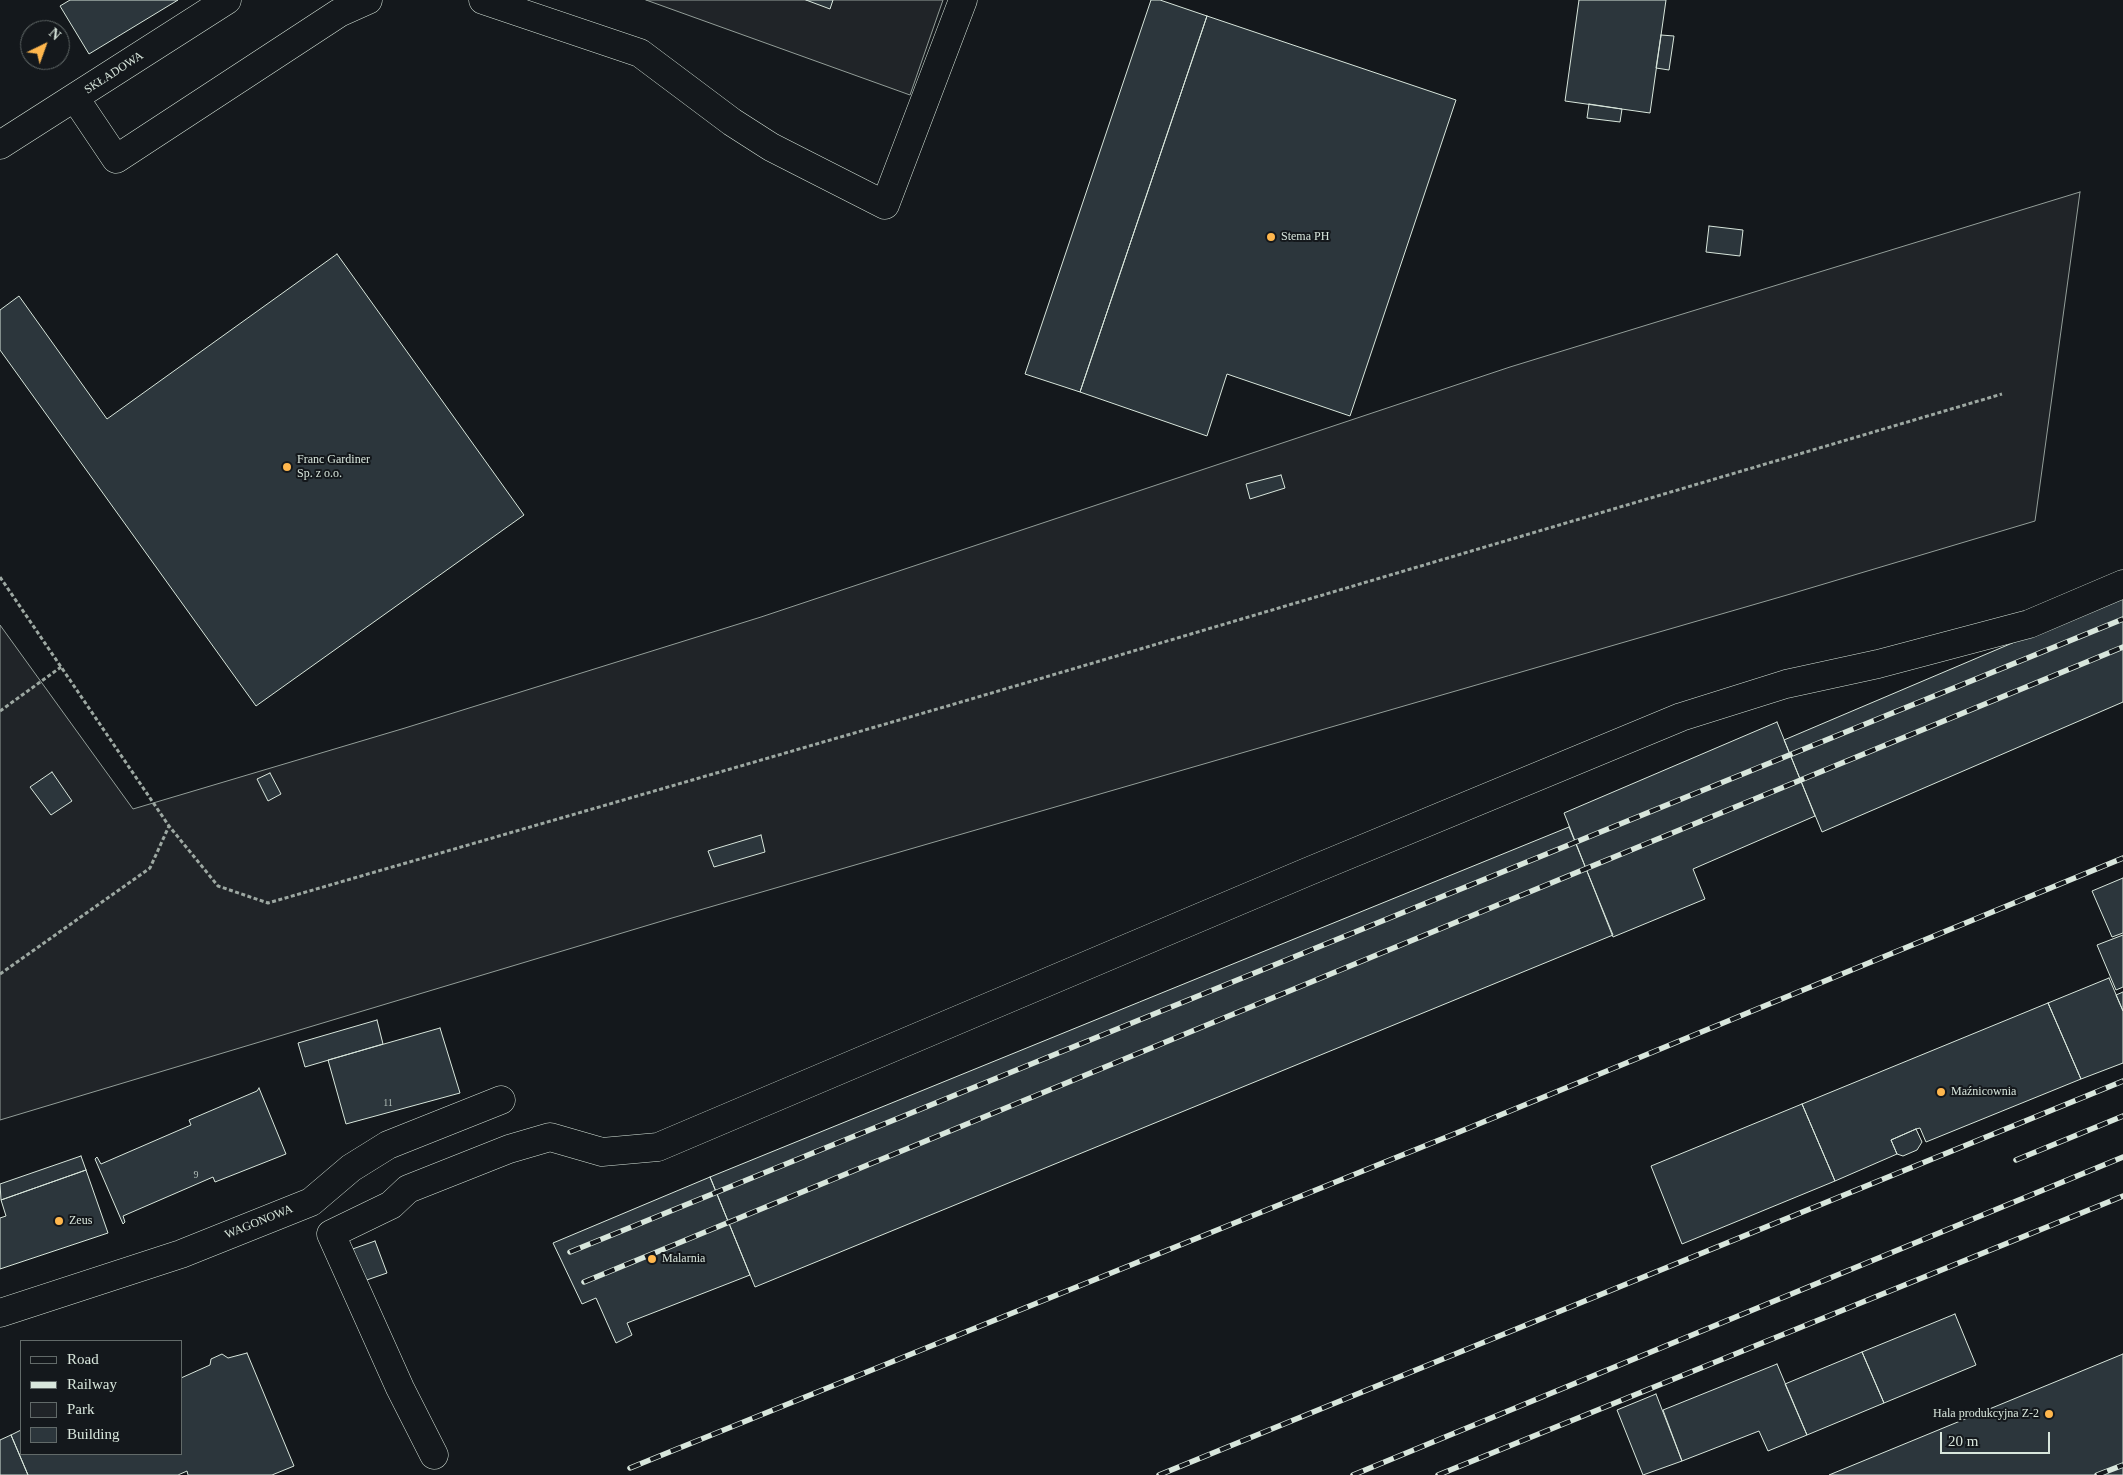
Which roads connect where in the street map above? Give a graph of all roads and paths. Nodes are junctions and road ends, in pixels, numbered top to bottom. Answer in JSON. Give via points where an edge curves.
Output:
{"nodes":[{"id":1,"x":227,"y":0,"type":"edge"},
{"id":2,"x":368,"y":0,"type":"edge"},
{"id":3,"x":483,"y":0,"type":"edge"},
{"id":4,"x":963,"y":0,"type":"edge"},
{"id":5,"x":75,"y":98,"type":"junction"},
{"id":6,"x":0,"y":145,"type":"edge"},
{"id":7,"x":2002,"y":394,"type":"dead end"},
{"id":8,"x":0,"y":577,"type":"edge"},
{"id":9,"x":2123,"y":584,"type":"edge"},
{"id":10,"x":61,"y":667,"type":"junction"},
{"id":11,"x":0,"y":711,"type":"edge"},
{"id":12,"x":169,"y":826,"type":"junction"},
{"id":13,"x":0,"y":974,"type":"edge"},
{"id":14,"x":502,"y":1100,"type":"dead end"},
{"id":15,"x":0,"y":1313,"type":"edge"},
{"id":16,"x":434,"y":1455,"type":"dead end"}],
"edges":[{"from":1,"to":5,"type":"lane","name":"SKŁADOWA"},
{"from":2,"to":5,"type":"lane","via":[[340,13],[116,159]]},
{"from":3,"to":4,"type":"lane","via":[[640,53],[755,137],[885,205]]},
{"from":5,"to":6,"type":"lane","name":"SKŁADOWA"},
{"from":7,"to":12,"type":"path","via":[[268,903],[218,886]]},
{"from":8,"to":10,"type":"path"},
{"from":9,"to":16,"type":"lane","via":[[2029,624],[1878,664],[1786,684],[1681,717],[658,1146],[602,1152],[550,1137],[509,1149],[408,1188],[391,1206],[331,1234],[400,1388]]},
{"from":10,"to":11,"type":"path"},
{"from":10,"to":12,"type":"path"},
{"from":12,"to":13,"type":"path","via":[[150,868]]},
{"from":14,"to":15,"type":"lane","name":"WAGONOWA","via":[[388,1145],[351,1168],[310,1202],[181,1254]]}]}
